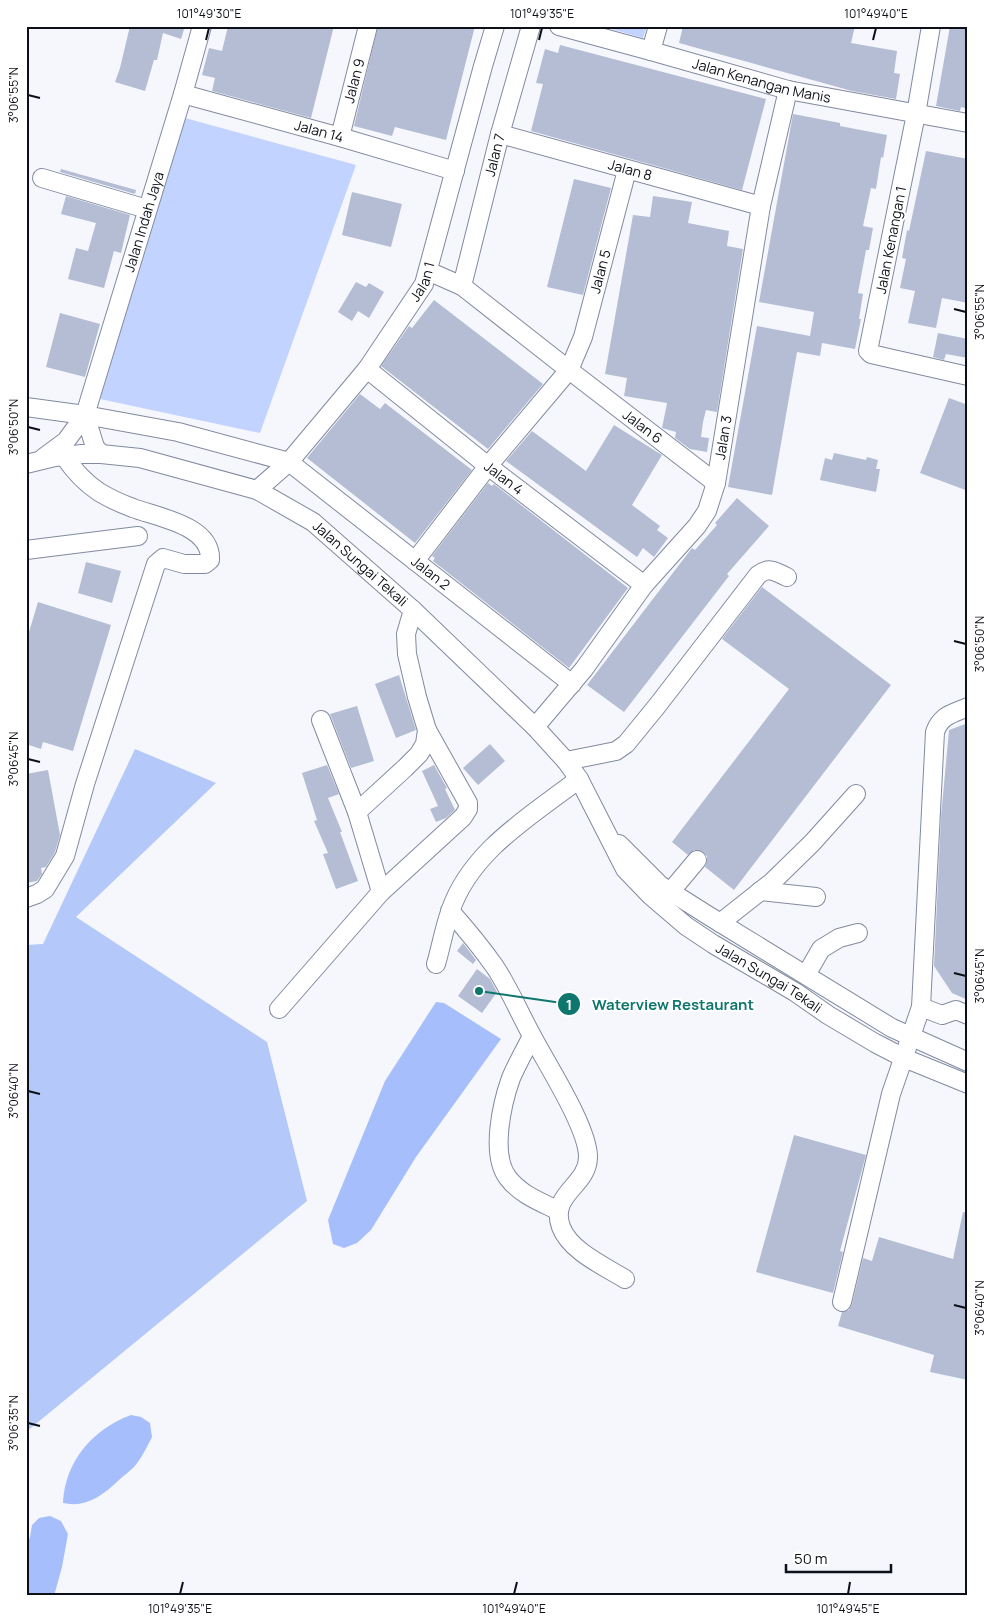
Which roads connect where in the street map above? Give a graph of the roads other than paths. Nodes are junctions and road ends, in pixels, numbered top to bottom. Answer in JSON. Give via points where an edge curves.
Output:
{"nodes":[{"id":1,"x":202,"y":26,"type":"edge"},
{"id":2,"x":495,"y":26,"type":"edge"},
{"id":3,"x":531,"y":26,"type":"edge"},
{"id":4,"x":559,"y":26,"type":"edge"},
{"id":5,"x":658,"y":26,"type":"edge"},
{"id":6,"x":931,"y":26,"type":"edge"},
{"id":7,"x":367,"y":27,"type":"edge"},
{"id":8,"x":651,"y":50,"type":"junction"},
{"id":9,"x":788,"y":90,"type":"junction"},
{"id":10,"x":183,"y":94,"type":"junction"},
{"id":11,"x":916,"y":114,"type":"junction"},
{"id":12,"x":968,"y":123,"type":"edge"},
{"id":13,"x":500,"y":134,"type":"junction"},
{"id":14,"x":340,"y":137,"type":"junction"},
{"id":15,"x":626,"y":170,"type":"junction"},
{"id":16,"x":455,"y":171,"type":"junction"},
{"id":17,"x":42,"y":178,"type":"dead end"},
{"id":18,"x":761,"y":206,"type":"junction"},
{"id":19,"x":147,"y":209,"type":"junction"},
{"id":20,"x":428,"y":271,"type":"junction"},
{"id":21,"x":462,"y":286,"type":"junction"},
{"id":22,"x":367,"y":369,"type":"junction"},
{"id":23,"x":568,"y":370,"type":"junction"},
{"id":24,"x":968,"y":376,"type":"edge"},
{"id":25,"x":26,"y":407,"type":"edge"},
{"id":26,"x":85,"y":415,"type":"junction"},
{"id":27,"x":101,"y":454,"type":"junction"},
{"id":28,"x":64,"y":456,"type":"junction"},
{"id":29,"x":34,"y":462,"type":"edge"},
{"id":30,"x":289,"y":462,"type":"junction"},
{"id":31,"x":488,"y":466,"type":"junction"},
{"id":32,"x":716,"y":483,"type":"junction"},
{"id":33,"x":257,"y":490,"type":"junction"},
{"id":34,"x":138,"y":536,"type":"dead end"},
{"id":35,"x":26,"y":550,"type":"edge"},
{"id":36,"x":415,"y":561,"type":"junction"},
{"id":37,"x":787,"y":577,"type":"dead end"},
{"id":38,"x":644,"y":585,"type":"junction"},
{"id":39,"x":413,"y":610,"type":"junction"},
{"id":40,"x":572,"y":684,"type":"junction"},
{"id":41,"x":968,"y":707,"type":"edge"},
{"id":42,"x":321,"y":720,"type":"dead end"},
{"id":43,"x":535,"y":727,"type":"junction"},
{"id":44,"x":427,"y":730,"type":"junction"},
{"id":45,"x":566,"y":761,"type":"junction"},
{"id":46,"x":579,"y":779,"type":"junction"},
{"id":47,"x":856,"y":794,"type":"dead end"},
{"id":48,"x":358,"y":812,"type":"junction"},
{"id":49,"x":605,"y":829,"type":"junction"},
{"id":50,"x":697,"y":860,"type":"dead end"},
{"id":51,"x":671,"y":891,"type":"junction"},
{"id":52,"x":760,"y":891,"type":"junction"},
{"id":53,"x":381,"y":892,"type":"junction"},
{"id":54,"x":816,"y":897,"type":"dead end"},
{"id":55,"x":26,"y":898,"type":"edge"},
{"id":56,"x":450,"y":911,"type":"junction"},
{"id":57,"x":720,"y":922,"type":"junction"},
{"id":58,"x":858,"y":933,"type":"dead end"},
{"id":59,"x":436,"y":964,"type":"dead end"},
{"id":60,"x":806,"y":975,"type":"junction"},
{"id":61,"x":921,"y":1006,"type":"junction"},
{"id":62,"x":279,"y":1009,"type":"dead end"},
{"id":63,"x":968,"y":1015,"type":"edge"},
{"id":64,"x":532,"y":1036,"type":"junction"},
{"id":65,"x":911,"y":1038,"type":"junction"},
{"id":66,"x":904,"y":1058,"type":"junction"},
{"id":67,"x":968,"y":1062,"type":"edge"},
{"id":68,"x":968,"y":1084,"type":"edge"},
{"id":69,"x":559,"y":1211,"type":"junction"},
{"id":70,"x":625,"y":1279,"type":"dead end"},
{"id":71,"x":842,"y":1302,"type":"dead end"}],
"edges":[{"from":1,"to":10,"type":"street","name":"Jalan Indah Jaya"},
{"from":2,"to":16,"type":"street","name":"Jalan 1"},
{"from":3,"to":13,"type":"street","name":"Jalan 7"},
{"from":4,"to":8,"type":"street","name":"Jalan Kenangan Manis"},
{"from":5,"to":8,"type":"street"},
{"from":6,"to":11,"type":"street","name":"Jalan Kenangan 1"},
{"from":7,"to":14,"type":"street","name":"Jalan 9"},
{"from":8,"to":9,"type":"street","name":"Jalan Kenangan Manis"},
{"from":9,"to":11,"type":"street","name":"Jalan Kenangan Manis"},
{"from":9,"to":18,"type":"street","name":"Jalan 3"},
{"from":10,"to":14,"type":"street","name":"Jalan 14"},
{"from":10,"to":19,"type":"street","name":"Jalan Indah Jaya"},
{"from":11,"to":12,"type":"street","name":"Jalan Kenangan Manis"},
{"from":11,"to":24,"type":"street","name":"Jalan Kenangan 1","via":[[868,351]]},
{"from":13,"to":15,"type":"street","name":"Jalan 8"},
{"from":13,"to":21,"type":"street","name":"Jalan 7"},
{"from":14,"to":16,"type":"street","name":"Jalan 14"},
{"from":15,"to":18,"type":"street","name":"Jalan 8"},
{"from":15,"to":23,"type":"street","name":"Jalan 5","via":[[583,337]]},
{"from":16,"to":20,"type":"street","name":"Jalan 1"},
{"from":17,"to":19,"type":"street"},
{"from":18,"to":32,"type":"street","name":"Jalan 3"},
{"from":19,"to":26,"type":"street","name":"Jalan Indah Jaya"},
{"from":20,"to":21,"type":"street","name":"Jalan 6"},
{"from":20,"to":22,"type":"street","name":"Jalan 1","via":[[424,284]]},
{"from":21,"to":23,"type":"street","name":"Jalan 6"},
{"from":22,"to":30,"type":"street","name":"Jalan 1"},
{"from":22,"to":31,"type":"street","name":"Jalan 4"},
{"from":23,"to":31,"type":"street"},
{"from":23,"to":32,"type":"street","name":"Jalan 6"},
{"from":25,"to":26,"type":"street"},
{"from":26,"to":27,"type":"street","via":[[95,447]]},
{"from":26,"to":29,"type":"street","name":"Jalan Indah Jaya","via":[[66,441]]},
{"from":26,"to":30,"type":"street","via":[[178,432]]},
{"from":27,"to":28,"type":"street","name":"Jalan Sungai Tekali"},
{"from":27,"to":33,"type":"street","name":"Jalan Sungai Tekali","via":[[140,458]]},
{"from":28,"to":29,"type":"street","name":"Jalan Sungai Tekali"},
{"from":28,"to":55,"type":"street","via":[[78,475],[99,492],[135,509],[164,516],[196,533],[208,548],[210,560],[205,564],[184,564],[164,558],[156,564],[65,856],[45,889]]},
{"from":30,"to":33,"type":"street","name":"Jalan 1"},
{"from":30,"to":36,"type":"street","name":"Jalan 2"},
{"from":31,"to":36,"type":"street"},
{"from":31,"to":38,"type":"street","name":"Jalan 4"},
{"from":32,"to":38,"type":"street","name":"Jalan 3","via":[[707,512]]},
{"from":33,"to":39,"type":"street","name":"Jalan Sungai Tekali","via":[[313,522]]},
{"from":34,"to":35,"type":"street"},
{"from":36,"to":40,"type":"street","name":"Jalan 2"},
{"from":37,"to":45,"type":"street","via":[[772,570],[764,570],[758,575],[626,744],[616,751]]},
{"from":38,"to":40,"type":"street","name":"Jalan 3"},
{"from":39,"to":43,"type":"street","name":"Jalan Sungai Tekali"},
{"from":39,"to":44,"type":"street","via":[[406,634],[407,654]]},
{"from":40,"to":43,"type":"street","name":"Jalan 3"},
{"from":41,"to":61,"type":"street","via":[[938,722],[934,732]]},
{"from":42,"to":48,"type":"street"},
{"from":43,"to":45,"type":"street","name":"Jalan Sungai Tekali"},
{"from":44,"to":48,"type":"street","via":[[426,744],[419,754]]},
{"from":44,"to":53,"type":"street","via":[[468,803],[468,809],[463,818]]},
{"from":45,"to":46,"type":"street","name":"Jalan Sungai Tekali"},
{"from":46,"to":49,"type":"street","name":"Jalan Sungai Tekali"},
{"from":46,"to":56,"type":"street","via":[[502,838],[484,856],[461,887]]},
{"from":47,"to":52,"type":"street","via":[[812,843]]},
{"from":48,"to":53,"type":"street"},
{"from":49,"to":51,"type":"street","name":"Jalan Sungai Tekali","via":[[660,885]]},
{"from":49,"to":66,"type":"street","name":"Jalan Sungai Tekali","via":[[625,869],[686,926],[828,1015]]},
{"from":50,"to":51,"type":"street"},
{"from":51,"to":57,"type":"street","name":"Jalan Sungai Tekali"},
{"from":52,"to":54,"type":"street"},
{"from":52,"to":57,"type":"street"},
{"from":53,"to":62,"type":"street"},
{"from":56,"to":59,"type":"street"},
{"from":56,"to":64,"type":"street","via":[[497,970]]},
{"from":57,"to":60,"type":"street","name":"Jalan Sungai Tekali"},
{"from":58,"to":60,"type":"street","via":[[839,938],[821,949]]},
{"from":60,"to":65,"type":"street","name":"Jalan Sungai Tekali"},
{"from":61,"to":63,"type":"street","via":[[942,1015],[956,1010]]},
{"from":61,"to":65,"type":"street"},
{"from":64,"to":69,"type":"street","via":[[572,1111],[587,1148],[586,1170],[562,1198]]},
{"from":64,"to":69,"type":"street","via":[[511,1078],[502,1110],[498,1137],[501,1162],[508,1178],[526,1195]]},
{"from":65,"to":66,"type":"street"},
{"from":65,"to":67,"type":"street","name":"Jalan Sungai Tekali"},
{"from":66,"to":68,"type":"street","name":"Jalan Sungai Tekali"},
{"from":66,"to":71,"type":"street","via":[[891,1094]]},
{"from":69,"to":70,"type":"street","via":[[560,1225],[566,1238]]}]}
